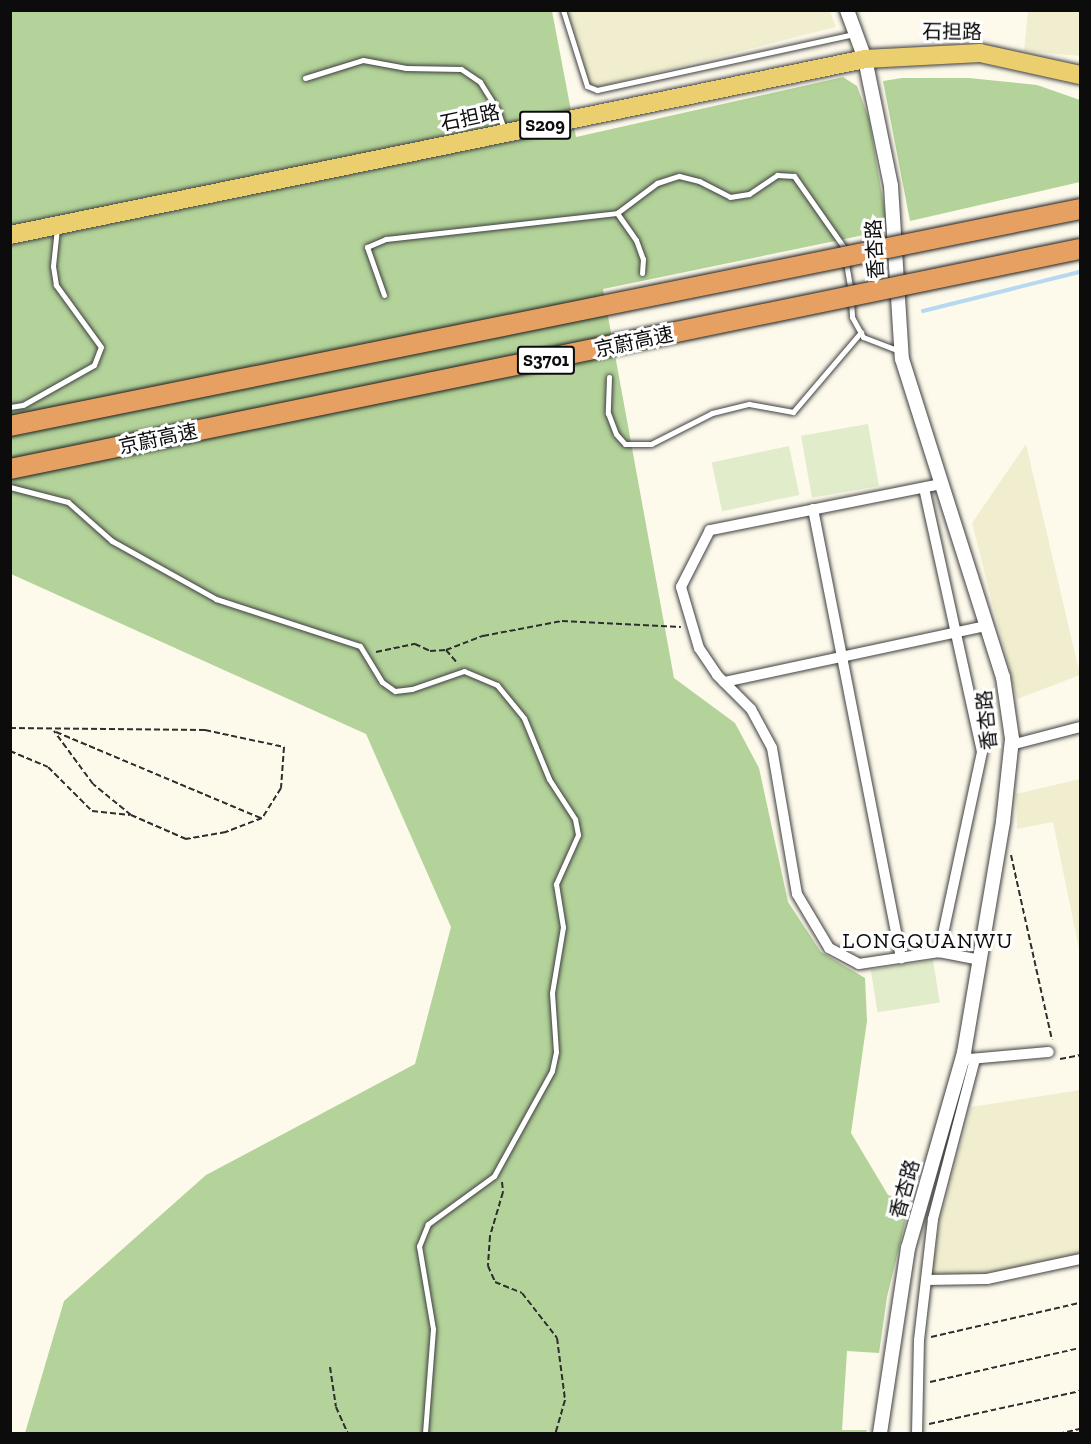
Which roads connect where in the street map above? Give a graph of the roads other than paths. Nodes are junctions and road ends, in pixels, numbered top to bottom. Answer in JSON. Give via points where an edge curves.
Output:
{"nodes":[{"id":1,"x":563,"y":10,"type":"edge"},
{"id":2,"x":847,"y":10,"type":"edge"},
{"id":3,"x":856,"y":34,"type":"junction"},
{"id":4,"x":865,"y":59,"type":"junction"},
{"id":5,"x":1080,"y":75,"type":"edge"},
{"id":6,"x":305,"y":78,"type":"dead end"},
{"id":7,"x":505,"y":133,"type":"junction"},
{"id":8,"x":1080,"y":209,"type":"edge"},
{"id":9,"x":617,"y":213,"type":"junction"},
{"id":10,"x":57,"y":226,"type":"junction"},
{"id":11,"x":10,"y":235,"type":"edge"},
{"id":12,"x":1080,"y":249,"type":"edge"},
{"id":13,"x":642,"y":273,"type":"dead end"},
{"id":14,"x":384,"y":295,"type":"dead end"},
{"id":15,"x":861,"y":332,"type":"junction"},
{"id":16,"x":901,"y":352,"type":"junction"},
{"id":17,"x":609,"y":377,"type":"dead end"},
{"id":18,"x":10,"y":407,"type":"edge"},
{"id":19,"x":10,"y":426,"type":"edge"},
{"id":20,"x":10,"y":469,"type":"edge"},
{"id":21,"x":941,"y":484,"type":"junction"},
{"id":22,"x":10,"y":487,"type":"edge"},
{"id":23,"x":924,"y":488,"type":"junction"},
{"id":24,"x":813,"y":509,"type":"junction"},
{"id":25,"x":986,"y":626,"type":"junction"},
{"id":26,"x":955,"y":633,"type":"junction"},
{"id":27,"x":842,"y":656,"type":"junction"},
{"id":28,"x":724,"y":682,"type":"junction"},
{"id":29,"x":1080,"y":726,"type":"edge"},
{"id":30,"x":1011,"y":745,"type":"junction"},
{"id":31,"x":939,"y":952,"type":"junction"},
{"id":32,"x":901,"y":958,"type":"junction"},
{"id":33,"x":980,"y":960,"type":"junction"},
{"id":34,"x":1048,"y":1052,"type":"road end"},
{"id":35,"x":969,"y":1059,"type":"junction"},
{"id":36,"x":1080,"y":1259,"type":"edge"},
{"id":37,"x":926,"y":1280,"type":"junction"},
{"id":38,"x":917,"y":1430,"type":"edge"},
{"id":39,"x":425,"y":1434,"type":"edge"},
{"id":40,"x":880,"y":1434,"type":"edge"}],
"edges":[{"from":1,"to":3,"type":"lane","via":[[587,86],[597,90]]},
{"from":2,"to":3,"type":"street","name":"香杏路"},
{"from":3,"to":4,"type":"street","name":"香杏路"},
{"from":4,"to":5,"type":"main road","name":"石担路","number":"S209","via":[[980,53]]},
{"from":4,"to":7,"type":"main road","name":"石担路","number":"S209"},
{"from":4,"to":16,"type":"street","name":"香杏路","via":[[891,186]]},
{"from":6,"to":7,"type":"lane","via":[[363,60],[406,68],[461,69],[480,82],[497,109]]},
{"from":7,"to":10,"type":"main road","name":"石担路","number":"S209"},
{"from":8,"to":19,"type":"highway","name":"京蔚高速","number":"S3701","bridge":true},
{"from":9,"to":13,"type":"lane","via":[[636,240],[643,260]]},
{"from":9,"to":14,"type":"lane","via":[[386,239],[367,247]]},
{"from":9,"to":15,"type":"lane","via":[[657,183],[679,176],[730,197],[749,194],[777,174],[794,176],[843,246],[852,317]]},
{"from":10,"to":11,"type":"main road","name":"石担路","number":"S209"},
{"from":10,"to":18,"type":"lane","via":[[53,266],[56,285],[101,346],[94,364],[23,405]]},
{"from":12,"to":20,"type":"highway","name":"京蔚高速","number":"S3701","bridge":true},
{"from":15,"to":16,"type":"lane"},
{"from":15,"to":17,"type":"lane","via":[[793,412],[749,405],[712,413],[651,444],[625,444],[616,434],[608,413]]},
{"from":16,"to":21,"type":"street","name":"香杏路"},
{"from":21,"to":23,"type":"street"},
{"from":21,"to":25,"type":"street","name":"香杏路"},
{"from":22,"to":39,"type":"lane","via":[[68,502],[112,541],[216,599],[360,646],[382,682],[394,691],[412,689],[464,671],[497,685],[524,718],[549,779],[575,819],[578,835],[556,884],[563,927],[552,993],[556,1052],[552,1071],[497,1171],[428,1224],[419,1246],[433,1329]]},
{"from":23,"to":24,"type":"street"},
{"from":23,"to":26,"type":"street"},
{"from":24,"to":27,"type":"street"},
{"from":24,"to":28,"type":"street","via":[[710,530],[681,587],[699,648]]},
{"from":25,"to":26,"type":"street"},
{"from":25,"to":30,"type":"street","name":"香杏路","via":[[1003,677]]},
{"from":26,"to":27,"type":"street"},
{"from":26,"to":31,"type":"street","via":[[982,752]]},
{"from":27,"to":28,"type":"street"},
{"from":27,"to":32,"type":"street"},
{"from":28,"to":32,"type":"street","via":[[751,709],[772,748],[797,894],[828,948],[859,964]]},
{"from":29,"to":30,"type":"street"},
{"from":30,"to":33,"type":"street","name":"香杏路","via":[[1004,822]]},
{"from":31,"to":32,"type":"street"},
{"from":31,"to":33,"type":"street"},
{"from":33,"to":35,"type":"street","name":"香杏路"},
{"from":34,"to":35,"type":"street"},
{"from":35,"to":37,"type":"street","via":[[933,1219]]},
{"from":35,"to":40,"type":"street","name":"香杏路","via":[[908,1248]]},
{"from":36,"to":37,"type":"street","via":[[987,1279]]},
{"from":37,"to":38,"type":"street","via":[[919,1340]]}]}
